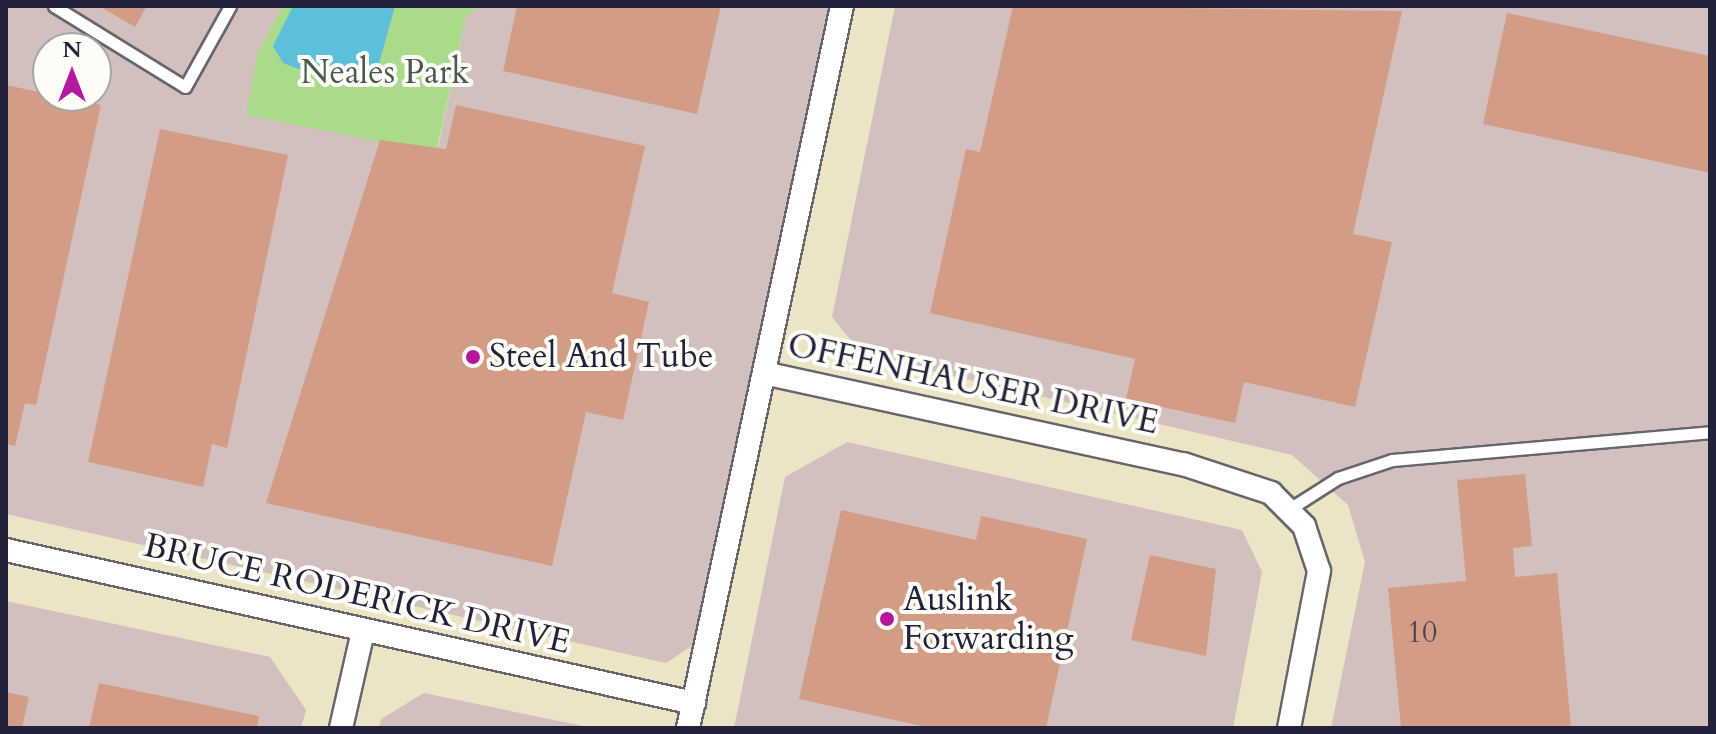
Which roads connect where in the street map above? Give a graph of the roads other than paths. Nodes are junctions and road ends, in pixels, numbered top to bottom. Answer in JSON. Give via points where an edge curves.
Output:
{"nodes":[{"id":1,"x":54,"y":6,"type":"edge"},
{"id":2,"x":230,"y":6,"type":"edge"},
{"id":3,"x":842,"y":6,"type":"edge"},
{"id":4,"x":764,"y":373,"type":"junction"},
{"id":5,"x":1710,"y":432,"type":"edge"},
{"id":6,"x":1291,"y":508,"type":"junction"},
{"id":7,"x":6,"y":550,"type":"edge"},
{"id":8,"x":363,"y":631,"type":"junction"},
{"id":9,"x":694,"y":703,"type":"junction"},
{"id":10,"x":341,"y":728,"type":"edge"},
{"id":11,"x":688,"y":728,"type":"edge"},
{"id":12,"x":1289,"y":728,"type":"edge"}],
"edges":[{"from":1,"to":2,"type":"lane","via":[[185,87]]},
{"from":3,"to":4,"type":"street"},
{"from":4,"to":6,"type":"street","name":"OFFENHAUSER DRIVE","via":[[1183,464],[1259,488]]},
{"from":4,"to":9,"type":"street","name":"OFFENHAUSER DRIVE"},
{"from":5,"to":6,"type":"lane","via":[[1392,460],[1338,478]]},
{"from":6,"to":12,"type":"street","via":[[1319,571]]},
{"from":7,"to":8,"type":"street","name":"BRUCE RODERICK DRIVE"},
{"from":8,"to":9,"type":"street","name":"BRUCE RODERICK DRIVE"},
{"from":8,"to":10,"type":"street"},
{"from":9,"to":11,"type":"street","name":"OFFENHAUSER DRIVE"}]}
